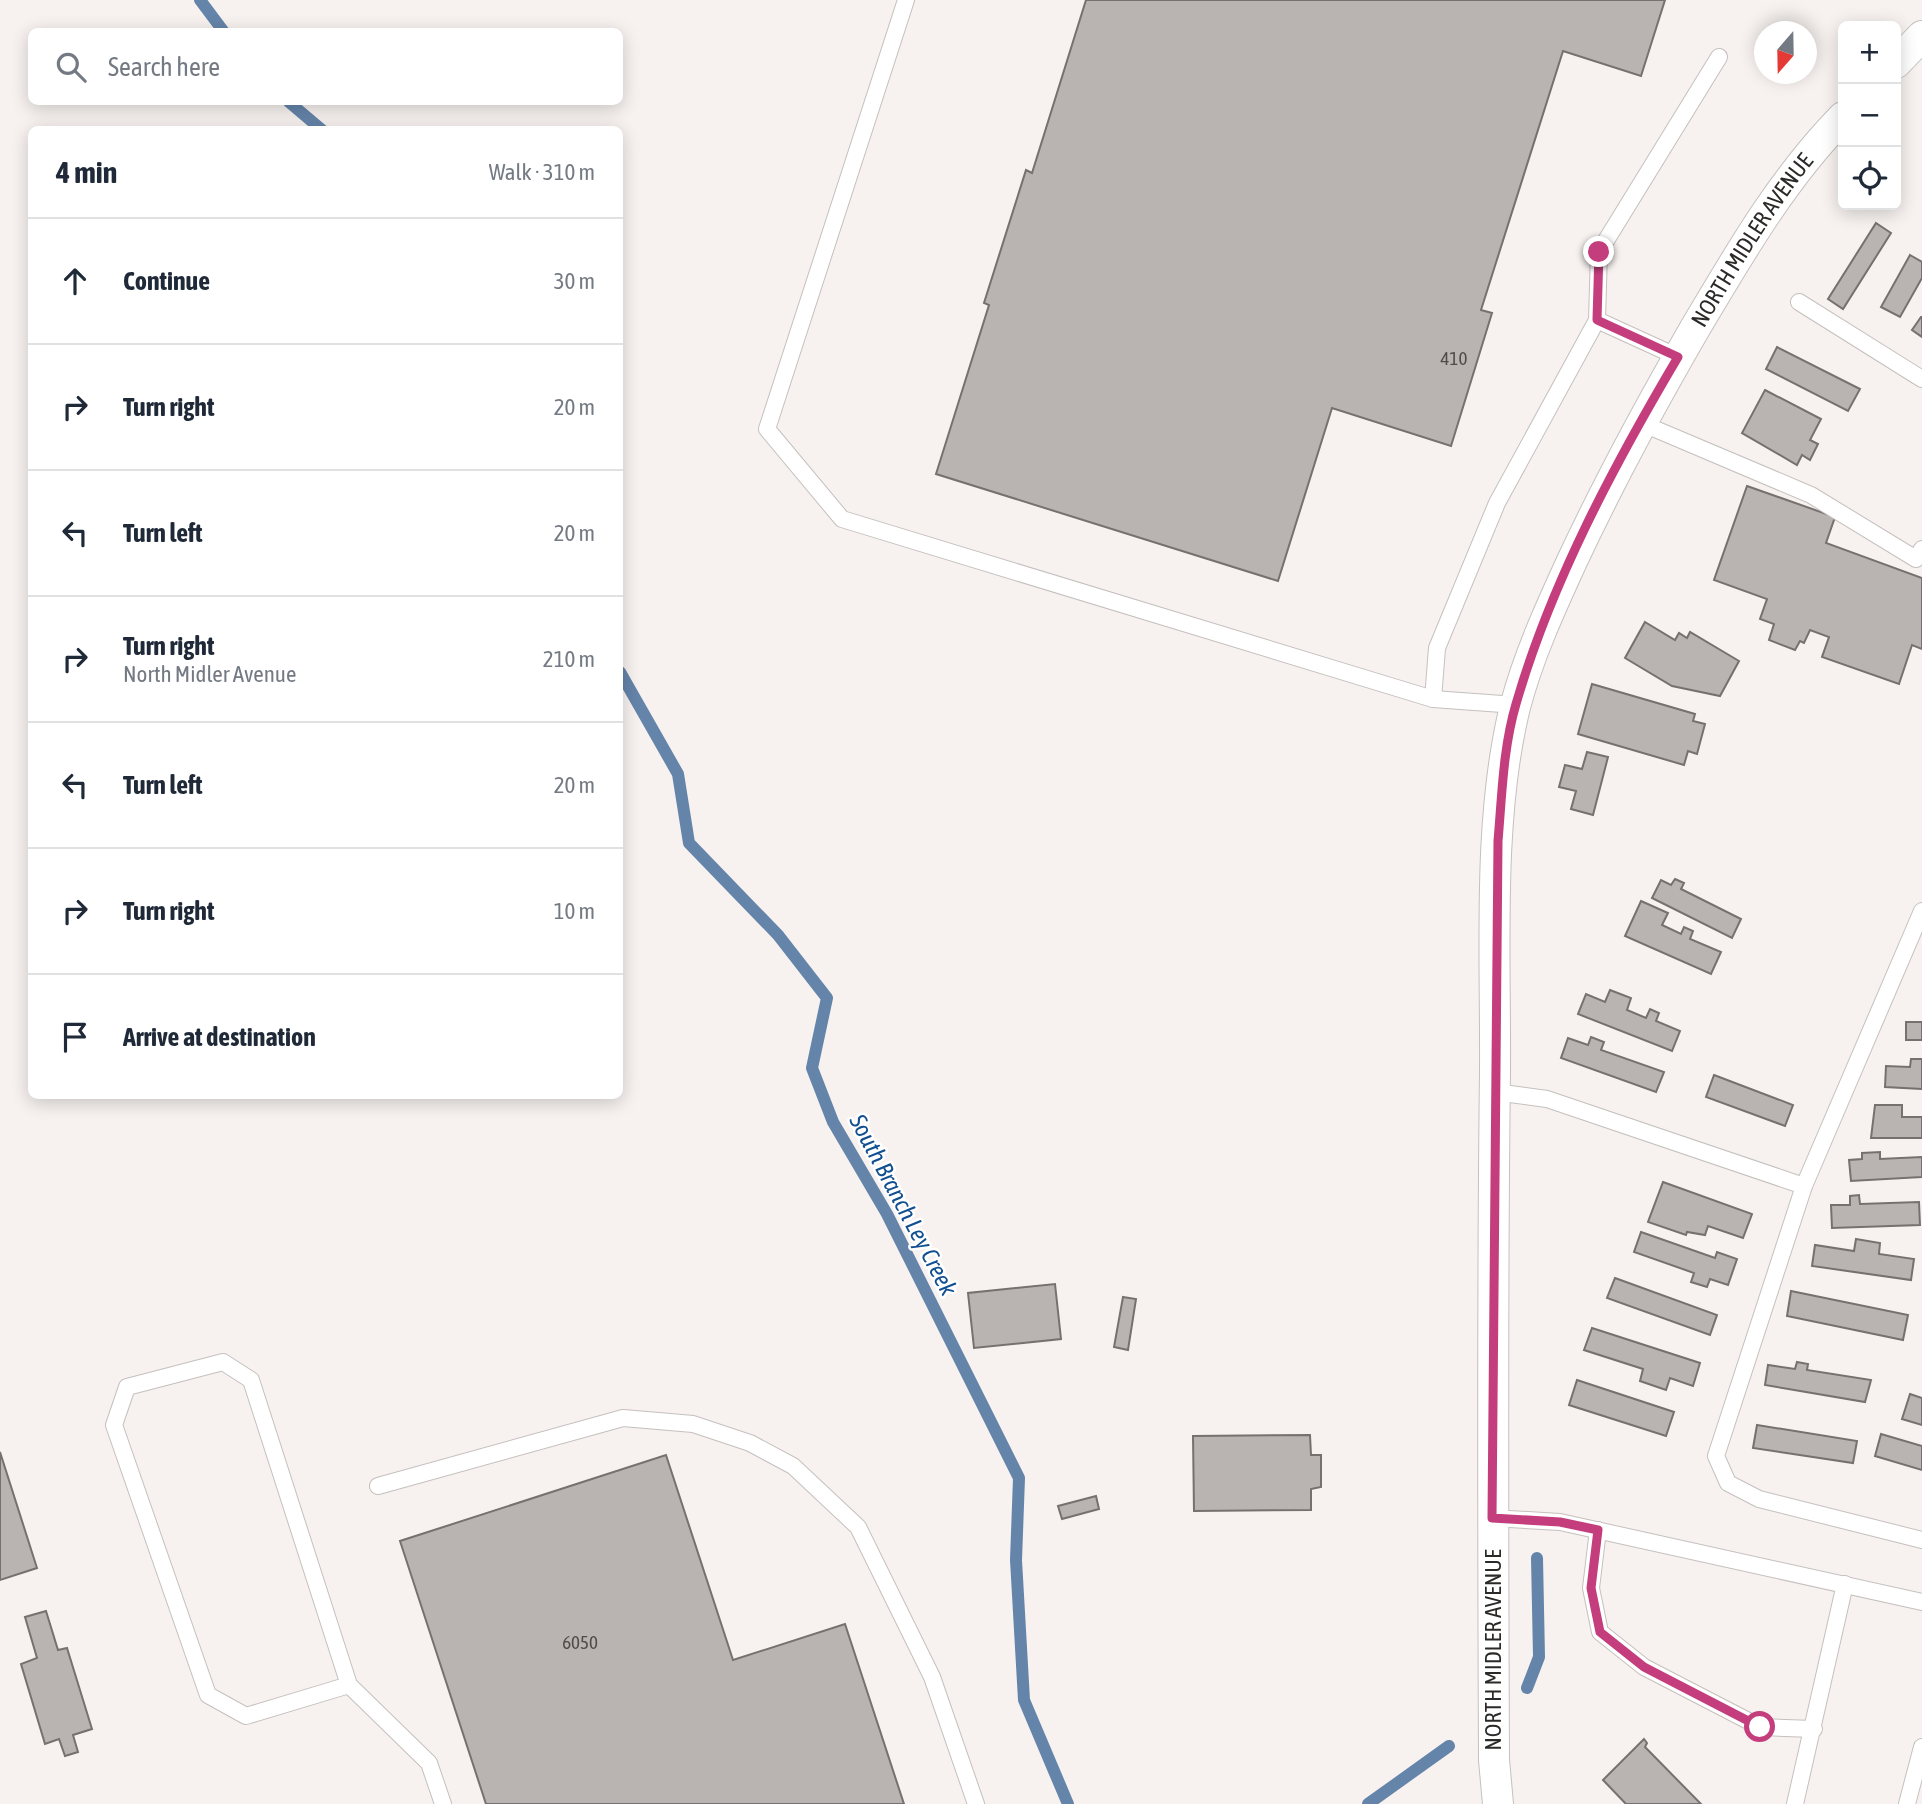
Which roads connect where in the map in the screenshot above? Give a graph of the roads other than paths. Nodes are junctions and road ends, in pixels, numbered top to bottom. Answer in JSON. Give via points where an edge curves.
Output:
{"nodes":[{"id":1,"x":906,"y":0,"type":"edge"},
{"id":2,"x":1922,"y":36,"type":"edge"},
{"id":3,"x":1719,"y":57,"type":"dead end"},
{"id":4,"x":1901,"y":58,"type":"edge"},
{"id":5,"x":1838,"y":122,"type":"edge"},
{"id":6,"x":1799,"y":302,"type":"dead end"},
{"id":7,"x":1597,"y":320,"type":"junction"},
{"id":8,"x":1678,"y":357,"type":"junction"},
{"id":9,"x":1922,"y":379,"type":"edge"},
{"id":10,"x":1642,"y":423,"type":"junction"},
{"id":11,"x":1922,"y":549,"type":"edge"},
{"id":12,"x":1433,"y":699,"type":"junction"},
{"id":13,"x":1516,"y":705,"type":"junction"},
{"id":14,"x":1922,"y":911,"type":"edge"},
{"id":15,"x":1495,"y":1092,"type":"junction"},
{"id":16,"x":1804,"y":1186,"type":"junction"},
{"id":17,"x":378,"y":1486,"type":"dead end"},
{"id":18,"x":1492,"y":1518,"type":"junction"},
{"id":19,"x":1598,"y":1530,"type":"junction"},
{"id":20,"x":1922,"y":1540,"type":"edge"},
{"id":21,"x":1845,"y":1584,"type":"junction"},
{"id":22,"x":1922,"y":1602,"type":"edge"},
{"id":23,"x":349,"y":1685,"type":"junction"},
{"id":24,"x":1814,"y":1729,"type":"junction"},
{"id":25,"x":1922,"y":1747,"type":"edge"},
{"id":26,"x":443,"y":1804,"type":"edge"},
{"id":27,"x":976,"y":1804,"type":"edge"},
{"id":28,"x":1498,"y":1804,"type":"edge"},
{"id":29,"x":1795,"y":1804,"type":"edge"},
{"id":30,"x":1907,"y":1804,"type":"edge"}],
"edges":[{"from":1,"to":12,"type":"lane","via":[[767,429],[842,519]]},
{"from":2,"to":4,"type":"street"},
{"from":3,"to":7,"type":"lane","via":[[1599,252]]},
{"from":5,"to":8,"type":"street","name":"NORTH MIDLER AVENUE","via":[[1749,237]]},
{"from":6,"to":9,"type":"lane"},
{"from":7,"to":8,"type":"lane"},
{"from":7,"to":12,"type":"lane","via":[[1497,503],[1437,648]]},
{"from":8,"to":10,"type":"street","name":"NORTH MIDLER AVENUE"},
{"from":10,"to":11,"type":"lane","via":[[1811,495],[1916,559]]},
{"from":10,"to":13,"type":"street","name":"NORTH MIDLER AVENUE","via":[[1544,623]]},
{"from":12,"to":13,"type":"lane"},
{"from":13,"to":15,"type":"street","name":"NORTH MIDLER AVENUE","via":[[1506,752],[1498,841]]},
{"from":14,"to":16,"type":"lane"},
{"from":15,"to":16,"type":"lane","via":[[1547,1099]]},
{"from":15,"to":18,"type":"street","name":"NORTH MIDLER AVENUE"},
{"from":16,"to":20,"type":"lane","via":[[1716,1456],[1728,1483],[1759,1499]]},
{"from":17,"to":27,"type":"lane","via":[[623,1418],[693,1424],[750,1443],[793,1466],[858,1527],[932,1677]]},
{"from":18,"to":19,"type":"lane","via":[[1560,1522]]},
{"from":18,"to":28,"type":"street","name":"NORTH MIDLER AVENUE"},
{"from":19,"to":21,"type":"lane"},
{"from":19,"to":24,"type":"lane","via":[[1591,1588],[1600,1632],[1644,1667],[1760,1727]]},
{"from":21,"to":22,"type":"lane"},
{"from":21,"to":24,"type":"lane"},
{"from":23,"to":23,"type":"lane","via":[[251,1380],[223,1362],[127,1387],[114,1425],[208,1695],[246,1716]]},
{"from":23,"to":26,"type":"lane","via":[[429,1763]]},
{"from":24,"to":29,"type":"lane"},
{"from":25,"to":30,"type":"lane"}]}
